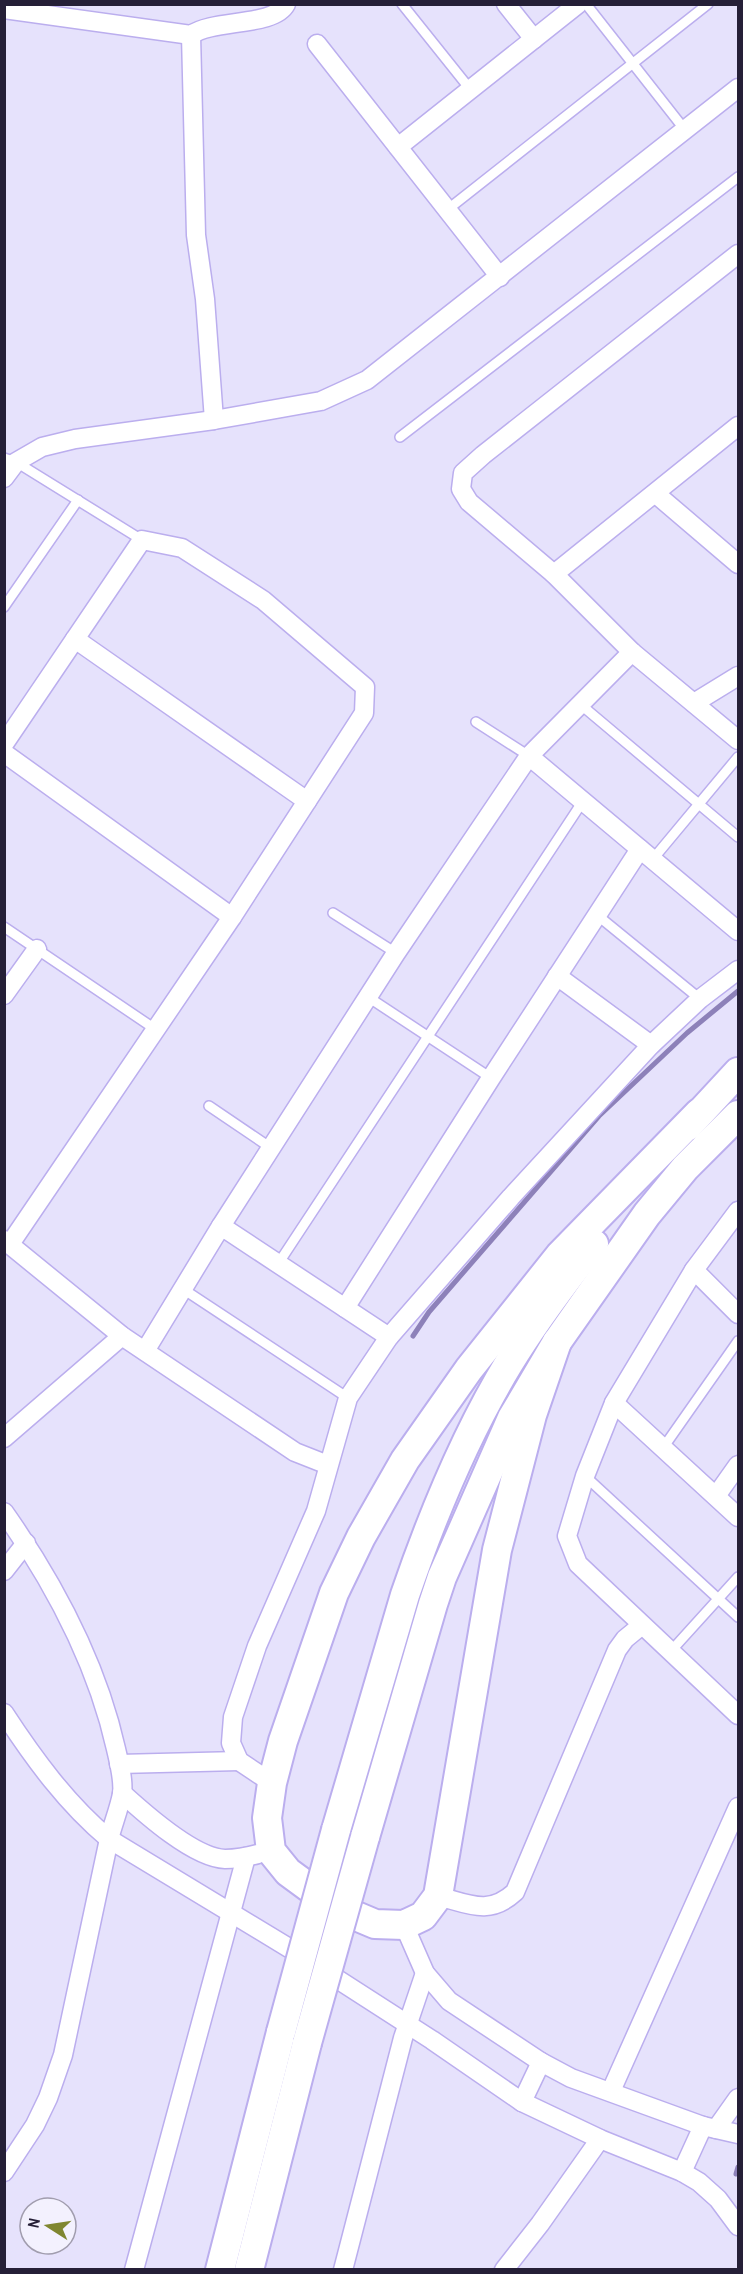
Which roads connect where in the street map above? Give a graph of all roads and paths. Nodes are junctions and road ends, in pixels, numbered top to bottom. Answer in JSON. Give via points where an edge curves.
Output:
{"nodes":[{"id":1,"x":286,"y":4,"type":"edge"},
{"id":2,"x":402,"y":4,"type":"edge"},
{"id":3,"x":506,"y":4,"type":"edge"},
{"id":4,"x":578,"y":4,"type":"edge"},
{"id":5,"x":586,"y":4,"type":"edge"},
{"id":6,"x":708,"y":4,"type":"edge"},
{"id":7,"x":4,"y":9,"type":"edge"},
{"id":8,"x":191,"y":35,"type":"junction"},
{"id":9,"x":534,"y":39,"type":"junction"},
{"id":10,"x":317,"y":44,"type":"dead end"},
{"id":11,"x":633,"y":64,"type":"junction"},
{"id":12,"x":738,"y":88,"type":"edge"},
{"id":13,"x":470,"y":90,"type":"junction"},
{"id":14,"x":685,"y":130,"type":"junction"},
{"id":15,"x":398,"y":147,"type":"junction"},
{"id":16,"x":738,"y":177,"type":"edge"},
{"id":17,"x":447,"y":210,"type":"junction"},
{"id":18,"x":738,"y":254,"type":"edge"},
{"id":19,"x":500,"y":277,"type":"junction"},
{"id":20,"x":214,"y":420,"type":"junction"},
{"id":21,"x":738,"y":426,"type":"edge"},
{"id":22,"x":400,"y":437,"type":"dead end"},
{"id":23,"x":10,"y":460,"type":"edge"},
{"id":24,"x":4,"y":478,"type":"edge"},
{"id":25,"x":656,"y":494,"type":"junction"},
{"id":26,"x":78,"y":500,"type":"junction"},
{"id":27,"x":142,"y":540,"type":"junction"},
{"id":28,"x":738,"y":564,"type":"edge"},
{"id":29,"x":554,"y":574,"type":"junction"},
{"id":30,"x":4,"y":608,"type":"edge"},
{"id":31,"x":75,"y":639,"type":"junction"},
{"id":32,"x":632,"y":652,"type":"junction"},
{"id":33,"x":738,"y":676,"type":"edge"},
{"id":34,"x":694,"y":703,"type":"junction"},
{"id":35,"x":580,"y":704,"type":"junction"},
{"id":36,"x":477,"y":722,"type":"dead end"},
{"id":37,"x":7,"y":734,"type":"edge"},
{"id":38,"x":738,"y":740,"type":"edge"},
{"id":39,"x":4,"y":753,"type":"edge"},
{"id":40,"x":530,"y":756,"type":"junction"},
{"id":41,"x":738,"y":757,"type":"edge"},
{"id":42,"x":307,"y":801,"type":"junction"},
{"id":43,"x":583,"y":801,"type":"junction"},
{"id":44,"x":699,"y":804,"type":"junction"},
{"id":45,"x":738,"y":837,"type":"edge"},
{"id":46,"x":647,"y":854,"type":"junction"},
{"id":47,"x":333,"y":913,"type":"dead end"},
{"id":48,"x":597,"y":915,"type":"junction"},
{"id":49,"x":232,"y":916,"type":"junction"},
{"id":50,"x":4,"y":927,"type":"edge"},
{"id":51,"x":738,"y":931,"type":"edge"},
{"id":52,"x":37,"y":949,"type":"junction"},
{"id":53,"x":396,"y":953,"type":"junction"},
{"id":54,"x":738,"y":970,"type":"edge"},
{"id":55,"x":557,"y":976,"type":"junction"},
{"id":56,"x":4,"y":995,"type":"edge"},
{"id":57,"x":368,"y":997,"type":"junction"},
{"id":58,"x":700,"y":999,"type":"junction"},
{"id":59,"x":155,"y":1029,"type":"junction"},
{"id":60,"x":428,"y":1036,"type":"junction"},
{"id":61,"x":651,"y":1046,"type":"junction"},
{"id":62,"x":738,"y":1072,"type":"edge"},
{"id":63,"x":491,"y":1078,"type":"junction"},
{"id":64,"x":210,"y":1106,"type":"dead end"},
{"id":65,"x":699,"y":1113,"type":"junction"},
{"id":66,"x":738,"y":1114,"type":"edge"},
{"id":67,"x":271,"y":1148,"type":"junction"},
{"id":68,"x":738,"y":1211,"type":"edge"},
{"id":69,"x":221,"y":1226,"type":"junction"},
{"id":70,"x":7,"y":1242,"type":"edge"},
{"id":71,"x":278,"y":1264,"type":"junction"},
{"id":72,"x":694,"y":1270,"type":"junction"},
{"id":73,"x":183,"y":1289,"type":"junction"},
{"id":74,"x":345,"y":1308,"type":"junction"},
{"id":75,"x":738,"y":1314,"type":"edge"},
{"id":76,"x":122,"y":1336,"type":"junction"},
{"id":77,"x":389,"y":1337,"type":"junction"},
{"id":78,"x":738,"y":1341,"type":"edge"},
{"id":79,"x":557,"y":1342,"type":"junction"},
{"id":80,"x":145,"y":1351,"type":"junction"},
{"id":81,"x":348,"y":1398,"type":"junction"},
{"id":82,"x":614,"y":1403,"type":"junction"},
{"id":83,"x":4,"y":1438,"type":"edge"},
{"id":84,"x":663,"y":1448,"type":"junction"},
{"id":85,"x":738,"y":1465,"type":"edge"},
{"id":86,"x":328,"y":1466,"type":"junction"},
{"id":87,"x":585,"y":1476,"type":"junction"},
{"id":88,"x":716,"y":1496,"type":"junction"},
{"id":89,"x":4,"y":1512,"type":"edge"},
{"id":90,"x":738,"y":1517,"type":"edge"},
{"id":91,"x":26,"y":1543,"type":"junction"},
{"id":92,"x":4,"y":1571,"type":"edge"},
{"id":93,"x":738,"y":1577,"type":"edge"},
{"id":94,"x":719,"y":1599,"type":"junction"},
{"id":95,"x":738,"y":1617,"type":"edge"},
{"id":96,"x":642,"y":1624,"type":"junction"},
{"id":97,"x":671,"y":1651,"type":"junction"},
{"id":98,"x":4,"y":1713,"type":"edge"},
{"id":99,"x":738,"y":1715,"type":"edge"},
{"id":100,"x":239,"y":1761,"type":"junction"},
{"id":101,"x":119,"y":1764,"type":"junction"},
{"id":102,"x":272,"y":1783,"type":"junction"},
{"id":103,"x":120,"y":1799,"type":"junction"},
{"id":104,"x":738,"y":1807,"type":"edge"},
{"id":105,"x":110,"y":1835,"type":"junction"},
{"id":106,"x":259,"y":1854,"type":"junction"},
{"id":107,"x":438,"y":1896,"type":"junction"},
{"id":108,"x":232,"y":1914,"type":"junction"},
{"id":109,"x":404,"y":1925,"type":"junction"},
{"id":110,"x":425,"y":1973,"type":"junction"},
{"id":111,"x":410,"y":2019,"type":"junction"},
{"id":112,"x":541,"y":2062,"type":"junction"},
{"id":113,"x":611,"y":2091,"type":"junction"},
{"id":114,"x":738,"y":2098,"type":"edge"},
{"id":115,"x":522,"y":2102,"type":"junction"},
{"id":116,"x":716,"y":2132,"type":"edge"},
{"id":117,"x":600,"y":2139,"type":"junction"},
{"id":118,"x":685,"y":2164,"type":"junction"},
{"id":119,"x":4,"y":2172,"type":"edge"},
{"id":120,"x":738,"y":2226,"type":"edge"},
{"id":121,"x":134,"y":2270,"type":"edge"},
{"id":122,"x":219,"y":2270,"type":"edge"},
{"id":123,"x":249,"y":2270,"type":"edge"},
{"id":124,"x":344,"y":2270,"type":"edge"},
{"id":125,"x":504,"y":2270,"type":"edge"}],
"edges":[{"from":1,"to":8,"type":"street","via":[[284,9],[264,19],[200,28]]},
{"from":2,"to":13,"type":"lane"},
{"from":3,"to":9,"type":"street"},
{"from":4,"to":9,"type":"street"},
{"from":5,"to":11,"type":"lane"},
{"from":6,"to":11,"type":"lane"},
{"from":7,"to":8,"type":"street"},
{"from":8,"to":20,"type":"street","via":[[196,235]]},
{"from":9,"to":13,"type":"street"},
{"from":10,"to":15,"type":"street"},
{"from":11,"to":14,"type":"lane"},
{"from":11,"to":17,"type":"lane"},
{"from":12,"to":14,"type":"street"},
{"from":13,"to":15,"type":"street"},
{"from":14,"to":19,"type":"street"},
{"from":15,"to":17,"type":"street"},
{"from":16,"to":22,"type":"lane"},
{"from":17,"to":19,"type":"street"},
{"from":18,"to":29,"type":"street","via":[[463,473],[461,489],[469,502]]},
{"from":19,"to":20,"type":"street","via":[[367,380],[321,401]]},
{"from":20,"to":23,"type":"street","via":[[75,439]]},
{"from":21,"to":25,"type":"street"},
{"from":23,"to":24,"type":"street"},
{"from":23,"to":26,"type":"lane"},
{"from":25,"to":28,"type":"street"},
{"from":25,"to":29,"type":"street"},
{"from":26,"to":27,"type":"lane"},
{"from":26,"to":30,"type":"lane"},
{"from":27,"to":31,"type":"street"},
{"from":27,"to":42,"type":"street","via":[[182,548],[263,600],[365,687],[364,713]]},
{"from":29,"to":32,"type":"street"},
{"from":31,"to":37,"type":"street"},
{"from":31,"to":42,"type":"street"},
{"from":32,"to":34,"type":"street"},
{"from":32,"to":35,"type":"street"},
{"from":33,"to":34,"type":"street"},
{"from":34,"to":38,"type":"street"},
{"from":35,"to":40,"type":"street"},
{"from":35,"to":44,"type":"lane"},
{"from":36,"to":40,"type":"lane"},
{"from":39,"to":49,"type":"street"},
{"from":40,"to":43,"type":"street"},
{"from":40,"to":53,"type":"street"},
{"from":41,"to":44,"type":"lane"},
{"from":42,"to":49,"type":"street"},
{"from":43,"to":46,"type":"street"},
{"from":43,"to":60,"type":"lane"},
{"from":44,"to":45,"type":"lane"},
{"from":44,"to":46,"type":"lane"},
{"from":46,"to":48,"type":"street"},
{"from":46,"to":51,"type":"street"},
{"from":47,"to":53,"type":"lane"},
{"from":48,"to":55,"type":"street"},
{"from":48,"to":58,"type":"lane"},
{"from":49,"to":59,"type":"street"},
{"from":50,"to":52,"type":"lane"},
{"from":52,"to":56,"type":"street"},
{"from":52,"to":59,"type":"lane"},
{"from":53,"to":57,"type":"street"},
{"from":54,"to":58,"type":"street"},
{"from":55,"to":61,"type":"street"},
{"from":55,"to":63,"type":"street"},
{"from":57,"to":60,"type":"lane"},
{"from":57,"to":67,"type":"street"},
{"from":58,"to":61,"type":"street"},
{"from":59,"to":70,"type":"street"},
{"from":60,"to":63,"type":"lane"},
{"from":60,"to":71,"type":"lane"},
{"from":61,"to":77,"type":"street","via":[[511,1197]]},
{"from":62,"to":65,"type":"main road"},
{"from":63,"to":74,"type":"street"},
{"from":64,"to":67,"type":"lane"},
{"from":65,"to":102,"type":"main road","via":[[560,1255],[469,1369],[405,1460],[334,1593]]},
{"from":65,"to":122,"type":"main road","bridge":true,"via":[[573,1270],[522,1343],[478,1420],[416,1562],[336,1830]]},
{"from":66,"to":79,"type":"main road","via":[[647,1214]]},
{"from":67,"to":69,"type":"street"},
{"from":68,"to":72,"type":"street"},
{"from":69,"to":71,"type":"street"},
{"from":69,"to":73,"type":"street"},
{"from":70,"to":76,"type":"street"},
{"from":71,"to":74,"type":"street"},
{"from":72,"to":75,"type":"street"},
{"from":72,"to":82,"type":"street"},
{"from":73,"to":80,"type":"street"},
{"from":73,"to":81,"type":"lane"},
{"from":74,"to":77,"type":"street"},
{"from":76,"to":80,"type":"street"},
{"from":76,"to":83,"type":"street"},
{"from":77,"to":81,"type":"street"},
{"from":78,"to":84,"type":"lane"},
{"from":79,"to":107,"type":"main road","via":[[532,1415],[497,1550]]},
{"from":79,"to":123,"type":"main road","bridge":true,"via":[[512,1418],[442,1577],[422,1635],[307,2043]]},
{"from":80,"to":86,"type":"street","via":[[295,1452]]},
{"from":81,"to":86,"type":"street"},
{"from":82,"to":84,"type":"street"},
{"from":82,"to":87,"type":"street"},
{"from":84,"to":88,"type":"street"},
{"from":85,"to":88,"type":"street"},
{"from":86,"to":100,"type":"street","via":[[316,1511],[257,1646],[233,1717],[231,1743]]},
{"from":87,"to":94,"type":"lane"},
{"from":87,"to":96,"type":"street","via":[[567,1536],[578,1564]]},
{"from":88,"to":90,"type":"street"},
{"from":89,"to":91,"type":"street"},
{"from":91,"to":92,"type":"street"},
{"from":91,"to":101,"type":"street","via":[[78,1639],[107,1712]]},
{"from":93,"to":94,"type":"lane"},
{"from":94,"to":95,"type":"lane"},
{"from":94,"to":97,"type":"lane"},
{"from":96,"to":97,"type":"street"},
{"from":96,"to":107,"type":"street","via":[[616,1650],[514,1892],[503,1902],[486,1907]]},
{"from":97,"to":99,"type":"street"},
{"from":98,"to":105,"type":"street","via":[[52,1780],[87,1820]]},
{"from":100,"to":101,"type":"street"},
{"from":100,"to":102,"type":"street"},
{"from":101,"to":103,"type":"street"},
{"from":102,"to":106,"type":"main road"},
{"from":103,"to":105,"type":"street"},
{"from":103,"to":106,"type":"street","via":[[203,1854],[224,1859]]},
{"from":104,"to":113,"type":"street"},
{"from":105,"to":108,"type":"street"},
{"from":105,"to":119,"type":"street","via":[[63,2055],[35,2125]]},
{"from":106,"to":108,"type":"street"},
{"from":106,"to":109,"type":"main road","via":[[337,1908],[375,1924]]},
{"from":107,"to":109,"type":"main road","via":[[423,1916]]},
{"from":108,"to":111,"type":"street"},
{"from":108,"to":121,"type":"street"},
{"from":109,"to":110,"type":"street"},
{"from":110,"to":111,"type":"street"},
{"from":110,"to":112,"type":"street","via":[[449,2001]]},
{"from":111,"to":115,"type":"street"},
{"from":111,"to":124,"type":"street"},
{"from":112,"to":113,"type":"street","via":[[571,2078]]},
{"from":112,"to":115,"type":"street"},
{"from":113,"to":116,"type":"street"},
{"from":114,"to":116,"type":"street"},
{"from":115,"to":117,"type":"street"},
{"from":116,"to":118,"type":"street"},
{"from":117,"to":118,"type":"street"},
{"from":117,"to":125,"type":"street"},
{"from":118,"to":120,"type":"street"}]}
